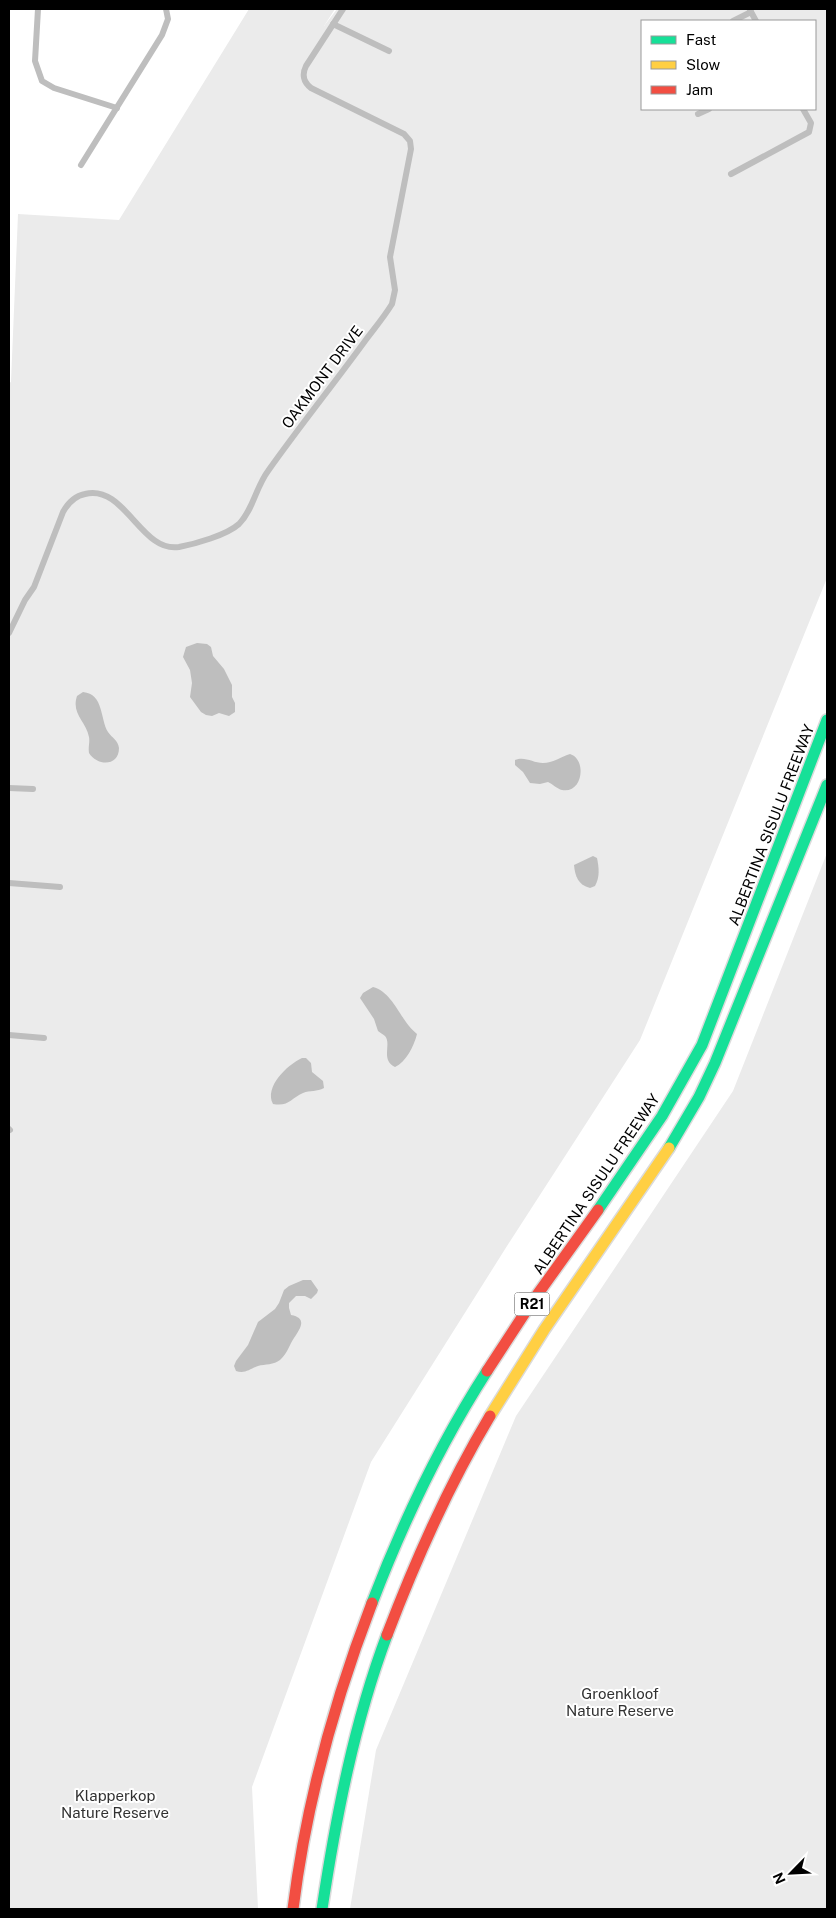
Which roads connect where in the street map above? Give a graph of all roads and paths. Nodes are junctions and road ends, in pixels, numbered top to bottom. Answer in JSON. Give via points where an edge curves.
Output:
{"nodes":[{"id":1,"x":38,"y":9,"type":"edge"},
{"id":2,"x":166,"y":9,"type":"edge"},
{"id":3,"x":343,"y":9,"type":"edge"},
{"id":4,"x":750,"y":10,"type":"edge"},
{"id":5,"x":735,"y":20,"type":"edge"},
{"id":6,"x":333,"y":24,"type":"junction"},
{"id":7,"x":389,"y":51,"type":"dead end"},
{"id":8,"x":117,"y":108,"type":"junction"},
{"id":9,"x":707,"y":110,"type":"edge"},
{"id":10,"x":804,"y":110,"type":"edge"},
{"id":11,"x":698,"y":114,"type":"dead end"},
{"id":12,"x":81,"y":165,"type":"dead end"},
{"id":13,"x":731,"y":174,"type":"dead end"},
{"id":14,"x":9,"y":633,"type":"edge"},
{"id":15,"x":827,"y":720,"type":"edge"},
{"id":16,"x":827,"y":785,"type":"edge"},
{"id":17,"x":9,"y":788,"type":"edge"},
{"id":18,"x":33,"y":789,"type":"dead end"},
{"id":19,"x":9,"y":883,"type":"edge"},
{"id":20,"x":60,"y":887,"type":"dead end"},
{"id":21,"x":9,"y":1035,"type":"edge"},
{"id":22,"x":44,"y":1038,"type":"dead end"},
{"id":23,"x":293,"y":1909,"type":"edge"},
{"id":24,"x":322,"y":1909,"type":"edge"}],
"edges":[{"from":1,"to":8,"type":"street","via":[[35,61],[42,82]]},
{"from":2,"to":8,"type":"street","via":[[166,26],[162,35]]},
{"from":3,"to":6,"type":"street","name":"OAKMONT DRIVE"},
{"from":4,"to":5,"type":"street"},
{"from":6,"to":7,"type":"street"},
{"from":6,"to":14,"type":"street","name":"OAKMONT DRIVE","via":[[305,69],[306,83],[404,134],[411,144],[390,257],[395,290],[392,304],[265,475],[239,524],[211,538],[169,547],[155,541],[108,497],[99,493],[84,494],[71,501],[63,512],[34,587]]},
{"from":8,"to":12,"type":"street"},
{"from":9,"to":11,"type":"street"},
{"from":10,"to":13,"type":"street","via":[[811,123],[809,132]]},
{"from":15,"to":23,"type":"highway","name":"ALBERTINA SISULU FREEWAY","number":"R21","via":[[717,1005],[687,1073],[655,1128],[482,1379],[426,1477],[403,1526],[363,1624],[324,1746],[310,1802]]},
{"from":16,"to":24,"type":"highway","number":"R21","via":[[726,1037],[692,1110],[648,1182],[503,1392],[434,1520],[407,1581],[371,1682],[340,1801]]},
{"from":17,"to":18,"type":"street"},
{"from":19,"to":20,"type":"street"},
{"from":21,"to":22,"type":"street"}]}
